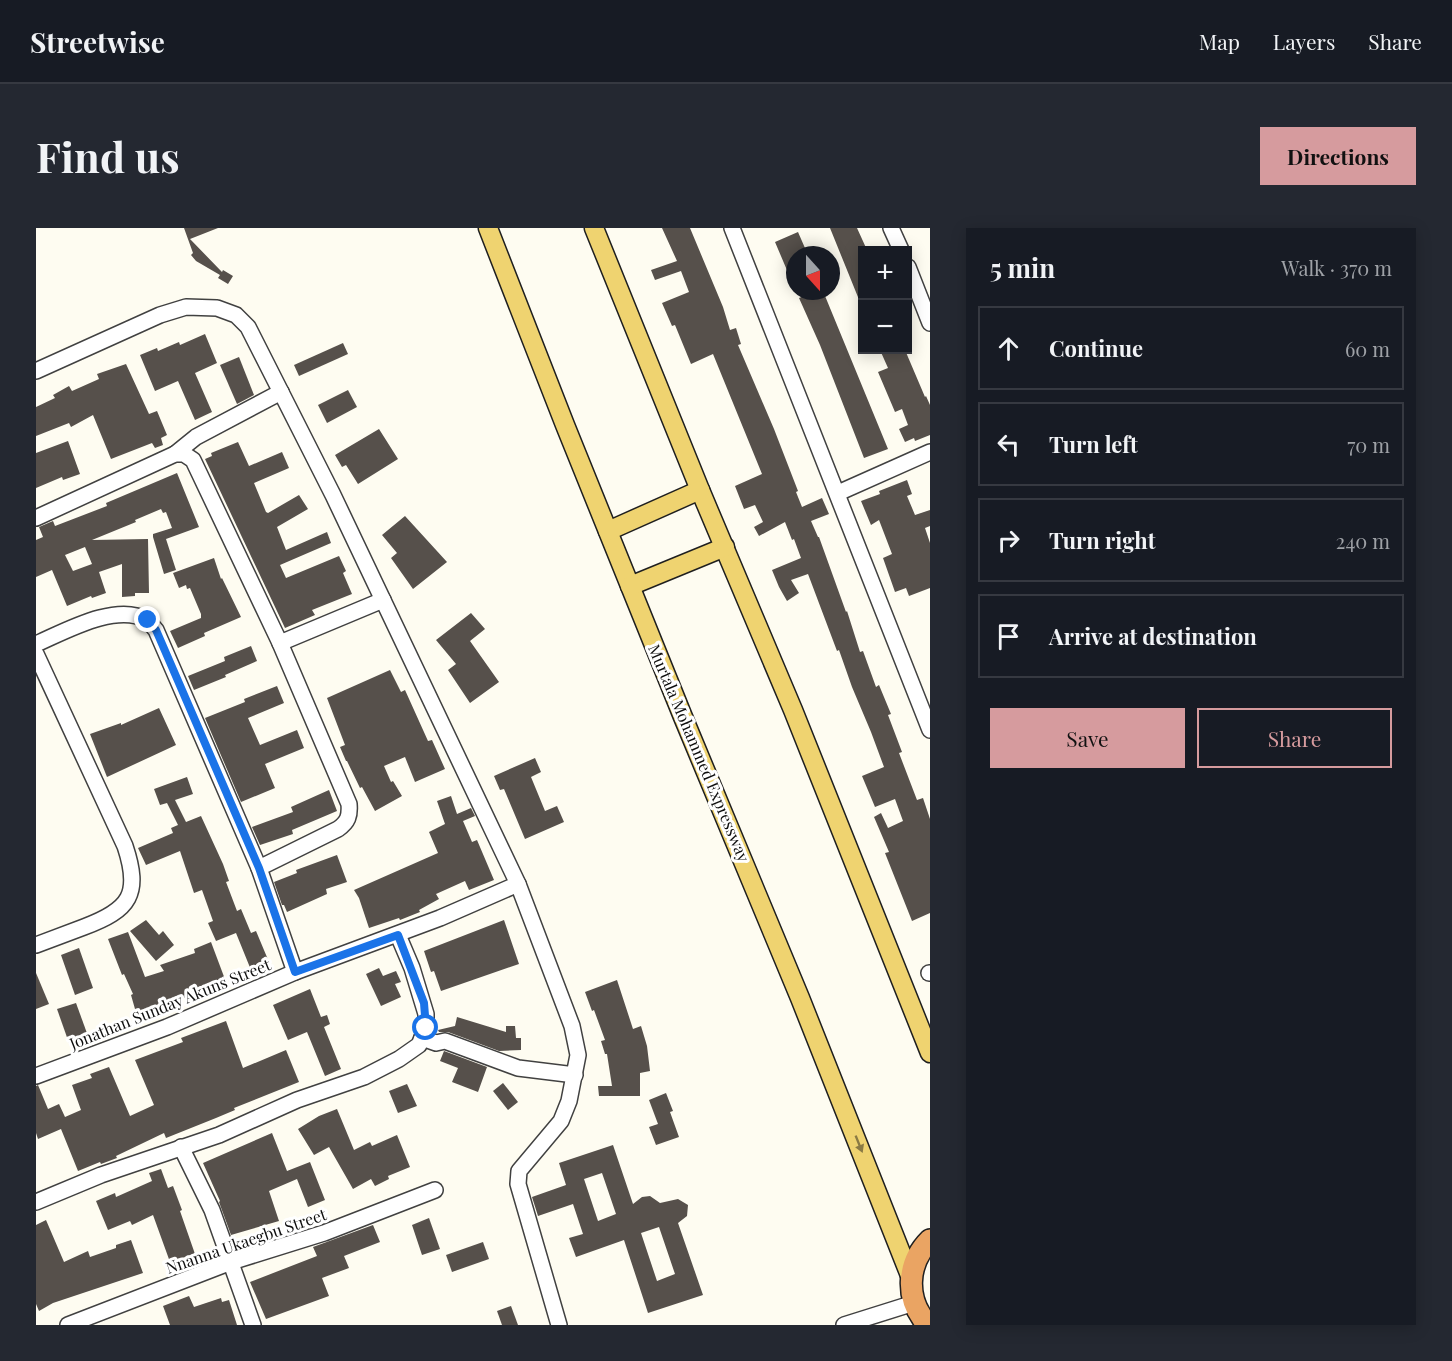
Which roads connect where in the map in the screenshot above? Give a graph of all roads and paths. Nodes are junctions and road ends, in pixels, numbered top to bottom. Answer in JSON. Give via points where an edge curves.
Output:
{"nodes":[{"id":1,"x":489,"y":228,"type":"edge"},
{"id":2,"x":594,"y":228,"type":"edge"},
{"id":3,"x":732,"y":228,"type":"edge"},
{"id":4,"x":891,"y":228,"type":"edge"},
{"id":5,"x":899,"y":246,"type":"edge"},
{"id":6,"x":912,"y":274,"type":"edge"},
{"id":7,"x":926,"y":300,"type":"edge"},
{"id":8,"x":930,"y":323,"type":"edge"},
{"id":9,"x":36,"y":371,"type":"edge"},
{"id":10,"x":281,"y":392,"type":"junction"},
{"id":11,"x":930,"y":452,"type":"edge"},
{"id":12,"x":175,"y":454,"type":"junction"},
{"id":13,"x":700,"y":490,"type":"junction"},
{"id":14,"x":838,"y":493,"type":"junction"},
{"id":15,"x":36,"y":518,"type":"edge"},
{"id":16,"x":608,"y":531,"type":"junction"},
{"id":17,"x":725,"y":547,"type":"junction"},
{"id":18,"x":630,"y":586,"type":"junction"},
{"id":19,"x":383,"y":600,"type":"junction"},
{"id":20,"x":280,"y":643,"type":"junction"},
{"id":21,"x":36,"y":644,"type":"edge"},
{"id":22,"x":36,"y":654,"type":"edge"},
{"id":23,"x":930,"y":730,"type":"edge"},
{"id":24,"x":259,"y":868,"type":"junction"},
{"id":25,"x":518,"y":884,"type":"junction"},
{"id":26,"x":398,"y":935,"type":"junction"},
{"id":27,"x":36,"y":945,"type":"edge"},
{"id":28,"x":295,"y":972,"type":"junction"},
{"id":29,"x":422,"y":1038,"type":"junction"},
{"id":30,"x":930,"y":1053,"type":"edge"},
{"id":31,"x":575,"y":1075,"type":"junction"},
{"id":32,"x":36,"y":1076,"type":"edge"},
{"id":33,"x":181,"y":1147,"type":"junction"},
{"id":34,"x":435,"y":1190,"type":"dead end"},
{"id":35,"x":36,"y":1202,"type":"edge"},
{"id":36,"x":930,"y":1240,"type":"edge"},
{"id":37,"x":231,"y":1262,"type":"junction"},
{"id":38,"x":911,"y":1278,"type":"junction"},
{"id":39,"x":914,"y":1303,"type":"junction"},
{"id":40,"x":68,"y":1325,"type":"edge"},
{"id":41,"x":253,"y":1325,"type":"edge"},
{"id":42,"x":559,"y":1325,"type":"edge"},
{"id":43,"x":844,"y":1325,"type":"edge"},
{"id":44,"x":928,"y":1325,"type":"edge"}],
"edges":[{"from":1,"to":16,"type":"main road","name":"Murtala Mohammed Expressway"},
{"from":2,"to":13,"type":"main road"},
{"from":3,"to":14,"type":"street"},
{"from":4,"to":5,"type":"street"},
{"from":6,"to":7,"type":"street"},
{"from":7,"to":8,"type":"street"},
{"from":9,"to":10,"type":"street","via":[[160,315],[186,307],[217,308],[236,315],[248,327]]},
{"from":10,"to":12,"type":"street","via":[[195,437]]},
{"from":10,"to":19,"type":"street"},
{"from":11,"to":14,"type":"street"},
{"from":12,"to":15,"type":"street"},
{"from":12,"to":20,"type":"street","via":[[193,460]]},
{"from":13,"to":16,"type":"main road"},
{"from":13,"to":17,"type":"main road"},
{"from":14,"to":23,"type":"street"},
{"from":16,"to":18,"type":"main road","name":"Murtala Mohammed Expressway"},
{"from":17,"to":18,"type":"main road"},
{"from":17,"to":30,"type":"main road"},
{"from":18,"to":38,"type":"main road","name":"Murtala Mohammed Expressway","one_way":true},
{"from":19,"to":20,"type":"street"},
{"from":19,"to":25,"type":"street"},
{"from":20,"to":24,"type":"street","via":[[349,804],[350,815],[338,830]]},
{"from":21,"to":24,"type":"street","via":[[102,616],[148,620],[156,630]]},
{"from":22,"to":27,"type":"street","via":[[125,846],[132,882],[126,900],[114,914]]},
{"from":24,"to":28,"type":"street"},
{"from":25,"to":26,"type":"street","name":"Jonathan Sunday Akuns Street"},
{"from":25,"to":31,"type":"street","via":[[572,1026],[578,1055]]},
{"from":26,"to":28,"type":"street","name":"Jonathan Sunday Akuns Street"},
{"from":26,"to":29,"type":"street","via":[[424,1003],[426,1028]]},
{"from":28,"to":32,"type":"street","name":"Jonathan Sunday Akuns Street","via":[[167,1027]]},
{"from":29,"to":31,"type":"street","via":[[445,1041],[518,1068]]},
{"from":29,"to":33,"type":"street","via":[[419,1045],[399,1059],[364,1077]]},
{"from":31,"to":42,"type":"street","via":[[561,1121],[519,1171],[518,1184]]},
{"from":33,"to":35,"type":"street"},
{"from":33,"to":37,"type":"street","via":[[212,1210]]},
{"from":34,"to":37,"type":"street","name":"Nnanna Ukaegbu Street","via":[[324,1233]]},
{"from":36,"to":38,"type":"highway","via":[[916,1259]]},
{"from":37,"to":40,"type":"street","name":"Nnanna Ukaegbu Street"},
{"from":37,"to":41,"type":"street"},
{"from":38,"to":39,"type":"highway"},
{"from":39,"to":43,"type":"street"},
{"from":39,"to":44,"type":"highway"}]}
